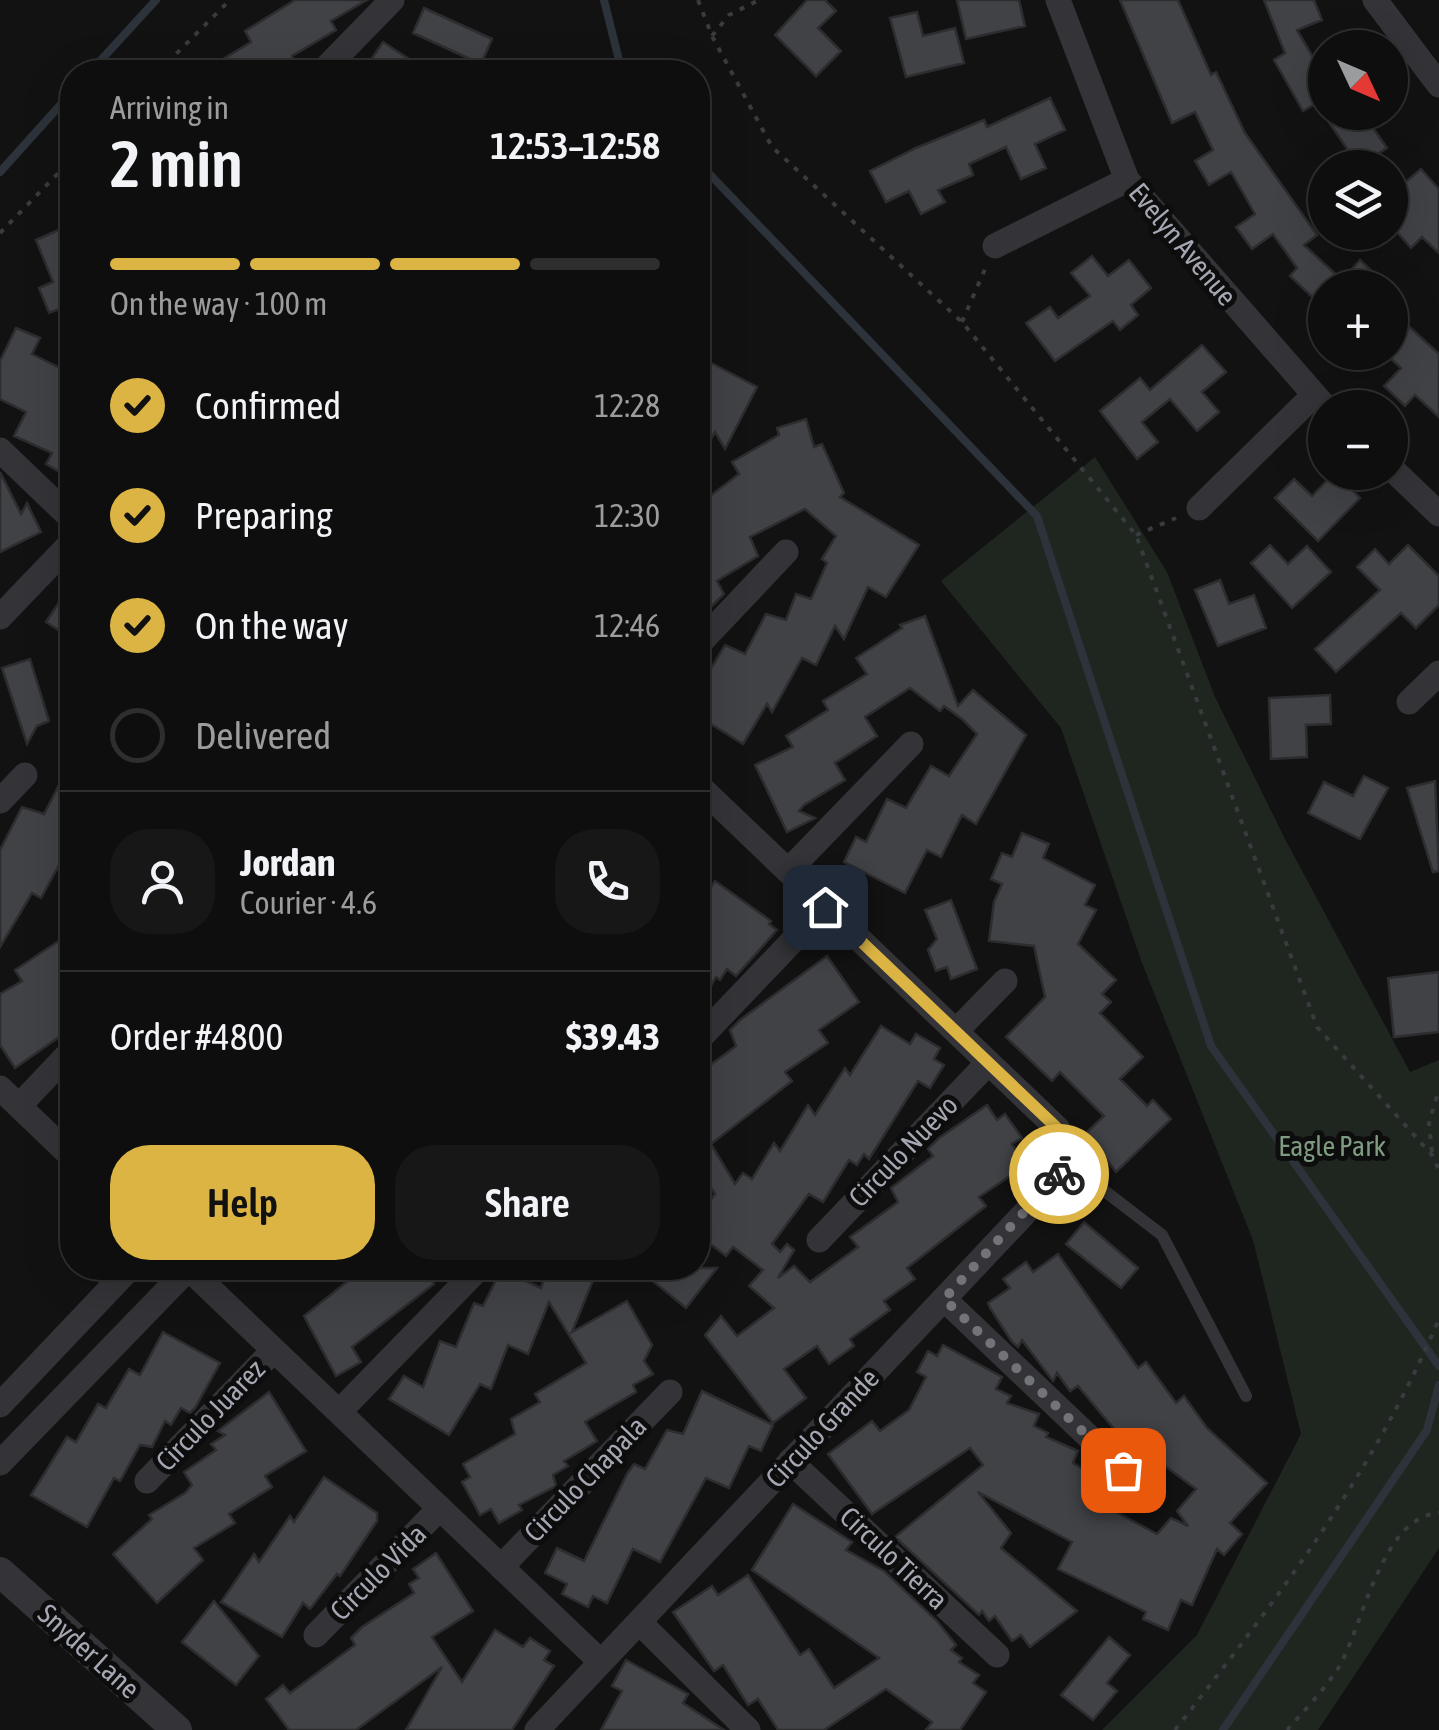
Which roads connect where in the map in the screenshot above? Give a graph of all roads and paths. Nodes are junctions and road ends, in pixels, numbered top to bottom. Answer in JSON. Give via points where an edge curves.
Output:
{"nodes":[{"id":1,"x":230,"y":0,"type":"edge"},
{"id":2,"x":392,"y":0,"type":"edge"},
{"id":3,"x":698,"y":0,"type":"edge"},
{"id":4,"x":759,"y":0,"type":"edge"},
{"id":5,"x":1058,"y":0,"type":"edge"},
{"id":6,"x":1375,"y":0,"type":"edge"},
{"id":7,"x":712,"y":36,"type":"junction"},
{"id":8,"x":170,"y":60,"type":"edge"},
{"id":9,"x":334,"y":60,"type":"edge"},
{"id":10,"x":1439,"y":84,"type":"edge"},
{"id":11,"x":60,"y":171,"type":"edge"},
{"id":12,"x":1127,"y":180,"type":"junction"},
{"id":13,"x":0,"y":233,"type":"edge"},
{"id":14,"x":995,"y":246,"type":"joint"},
{"id":15,"x":962,"y":322,"type":"junction"},
{"id":16,"x":1310,"y":390,"type":"edge"},
{"id":17,"x":1308,"y":412,"type":"edge"},
{"id":18,"x":0,"y":450,"type":"edge"},
{"id":19,"x":1408,"y":485,"type":"edge"},
{"id":20,"x":60,"y":508,"type":"edge"},
{"id":21,"x":1199,"y":508,"type":"joint"},
{"id":22,"x":1439,"y":514,"type":"edge"},
{"id":23,"x":1136,"y":536,"type":"junction"},
{"id":24,"x":786,"y":552,"type":"dead end"},
{"id":25,"x":60,"y":554,"type":"edge"},
{"id":26,"x":0,"y":617,"type":"edge"},
{"id":27,"x":710,"y":632,"type":"edge"},
{"id":28,"x":1439,"y":673,"type":"edge"},
{"id":29,"x":1409,"y":702,"type":"dead end"},
{"id":30,"x":911,"y":744,"type":"dead end"},
{"id":31,"x":24,"y":775,"type":"dead end"},
{"id":32,"x":710,"y":796,"type":"edge"},
{"id":33,"x":0,"y":801,"type":"edge"},
{"id":34,"x":788,"y":871,"type":"junction"},
{"id":35,"x":825,"y":907,"type":"junction"},
{"id":36,"x":1005,"y":981,"type":"dead end"},
{"id":37,"x":710,"y":1027,"type":"edge"},
{"id":38,"x":956,"y":1032,"type":"junction"},
{"id":39,"x":60,"y":1059,"type":"edge"},
{"id":40,"x":988,"y":1062,"type":"junction"},
{"id":41,"x":1439,"y":1089,"type":"edge"},
{"id":42,"x":9,"y":1097,"type":"edge"},
{"id":43,"x":60,"y":1146,"type":"edge"},
{"id":44,"x":1432,"y":1155,"type":"junction"},
{"id":45,"x":1063,"y":1159,"type":"junction"},
{"id":46,"x":1439,"y":1170,"type":"edge"},
{"id":47,"x":819,"y":1240,"type":"dead end"},
{"id":48,"x":119,"y":1280,"type":"edge"},
{"id":49,"x":176,"y":1280,"type":"edge"},
{"id":50,"x":201,"y":1280,"type":"edge"},
{"id":51,"x":467,"y":1280,"type":"edge"},
{"id":52,"x":944,"y":1299,"type":"junction"},
{"id":53,"x":1439,"y":1319,"type":"edge"},
{"id":54,"x":274,"y":1350,"type":"junction"},
{"id":55,"x":670,"y":1392,"type":"dead end"},
{"id":56,"x":1246,"y":1396,"type":"dead end"},
{"id":57,"x":0,"y":1405,"type":"edge"},
{"id":58,"x":339,"y":1412,"type":"junction"},
{"id":59,"x":790,"y":1462,"type":"junction"},
{"id":60,"x":0,"y":1463,"type":"edge"},
{"id":61,"x":147,"y":1481,"type":"dead end"},
{"id":62,"x":1148,"y":1494,"type":"dead end"},
{"id":63,"x":440,"y":1508,"type":"junction"},
{"id":64,"x":1439,"y":1513,"type":"edge"},
{"id":65,"x":501,"y":1567,"type":"junction"},
{"id":66,"x":0,"y":1572,"type":"edge"},
{"id":67,"x":639,"y":1622,"type":"junction"},
{"id":68,"x":316,"y":1635,"type":"dead end"},
{"id":69,"x":997,"y":1655,"type":"dead end"},
{"id":70,"x":601,"y":1662,"type":"junction"},
{"id":71,"x":178,"y":1730,"type":"edge"},
{"id":72,"x":536,"y":1730,"type":"edge"},
{"id":73,"x":748,"y":1730,"type":"edge"},
{"id":74,"x":1175,"y":1730,"type":"edge"},
{"id":75,"x":1287,"y":1730,"type":"edge"}],
"edges":[{"from":1,"to":8,"type":"path"},
{"from":2,"to":9,"type":"street"},
{"from":3,"to":7,"type":"path"},
{"from":4,"to":7,"type":"path","via":[[729,15]]},
{"from":5,"to":12,"type":"street","name":"Evelyn Avenue"},
{"from":6,"to":10,"type":"street"},
{"from":7,"to":15,"type":"path","via":[[772,148]]},
{"from":11,"to":13,"type":"path"},
{"from":12,"to":14,"type":"street"},
{"from":12,"to":16,"type":"street","name":"Evelyn Avenue"},
{"from":14,"to":15,"type":"path"},
{"from":15,"to":23,"type":"path"},
{"from":17,"to":21,"type":"street"},
{"from":18,"to":20,"type":"street"},
{"from":19,"to":22,"type":"street"},
{"from":21,"to":23,"type":"path"},
{"from":23,"to":44,"type":"path","via":[[1316,1027]]},
{"from":24,"to":27,"type":"street"},
{"from":25,"to":26,"type":"street"},
{"from":28,"to":29,"type":"street"},
{"from":30,"to":34,"type":"street"},
{"from":31,"to":33,"type":"street"},
{"from":32,"to":34,"type":"street"},
{"from":34,"to":35,"type":"street"},
{"from":35,"to":37,"type":"street"},
{"from":35,"to":38,"type":"street"},
{"from":36,"to":38,"type":"street"},
{"from":38,"to":40,"type":"street"},
{"from":39,"to":42,"type":"street"},
{"from":40,"to":45,"type":"street","via":[[1058,1129]]},
{"from":40,"to":47,"type":"street","name":"Circulo Nuevo"},
{"from":41,"to":44,"type":"path","via":[[1429,1123]]},
{"from":42,"to":43,"type":"street"},
{"from":44,"to":46,"type":"path"},
{"from":45,"to":52,"type":"street","name":"Circulo Grande","via":[[1058,1179]]},
{"from":45,"to":56,"type":"lane","via":[[1162,1234]]},
{"from":48,"to":57,"type":"street"},
{"from":49,"to":60,"type":"street"},
{"from":50,"to":54,"type":"street"},
{"from":51,"to":58,"type":"street"},
{"from":52,"to":59,"type":"street","name":"Circulo Grande"},
{"from":52,"to":62,"type":"street"},
{"from":53,"to":74,"type":"path","via":[[1404,1400],[1296,1576]]},
{"from":54,"to":58,"type":"street"},
{"from":54,"to":61,"type":"street","name":"Circulo Juarez"},
{"from":55,"to":65,"type":"street","name":"Circulo Chapala"},
{"from":58,"to":63,"type":"street"},
{"from":59,"to":67,"type":"street","name":"Circulo Grande"},
{"from":59,"to":69,"type":"street","name":"Circulo Tierra"},
{"from":63,"to":65,"type":"street"},
{"from":63,"to":68,"type":"street","name":"Circulo Vida"},
{"from":64,"to":75,"type":"path","via":[[1409,1529],[1378,1570],[1338,1668]]},
{"from":65,"to":70,"type":"street"},
{"from":66,"to":71,"type":"street","name":"Snyder Lane"},
{"from":67,"to":70,"type":"street","name":"Circulo Grande"},
{"from":67,"to":73,"type":"street"},
{"from":70,"to":72,"type":"street","name":"Circulo Grande"}]}
